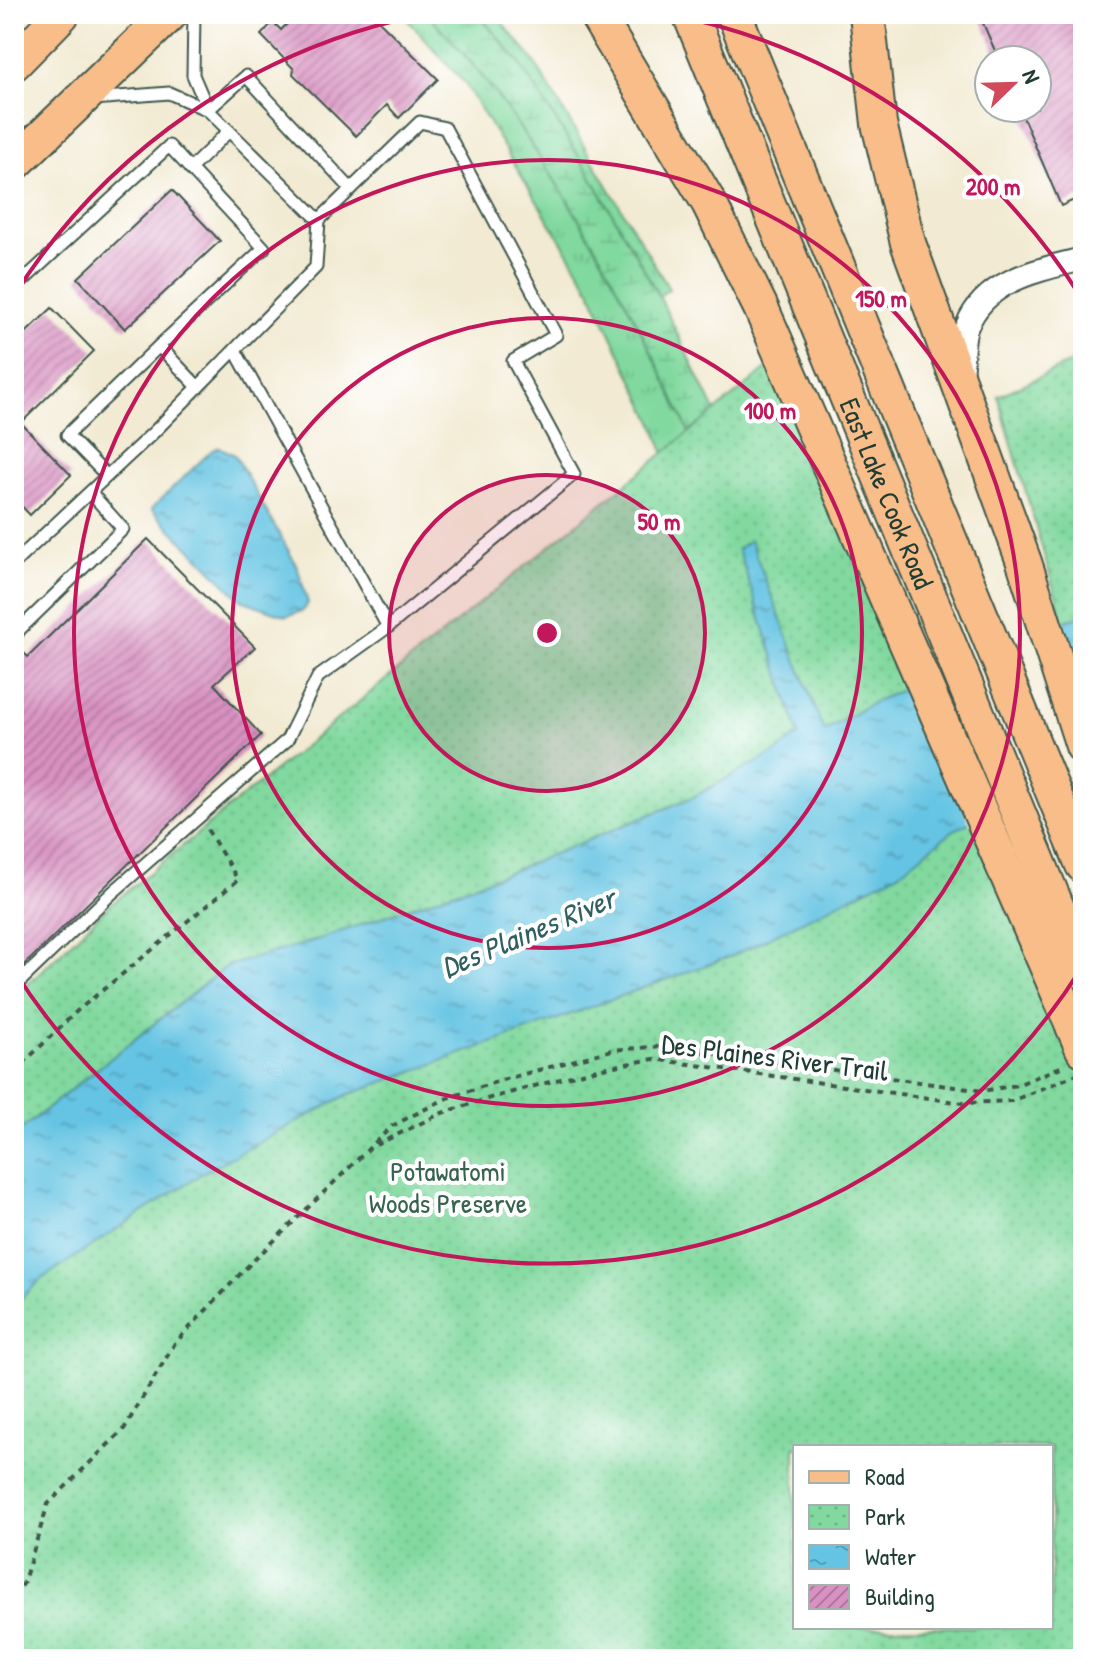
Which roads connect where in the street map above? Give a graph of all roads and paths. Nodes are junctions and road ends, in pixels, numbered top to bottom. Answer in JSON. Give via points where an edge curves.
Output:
{"nodes":[{"id":1,"x":62,"y":14,"type":"edge"},
{"id":2,"x":170,"y":14,"type":"edge"},
{"id":3,"x":194,"y":14,"type":"edge"},
{"id":4,"x":596,"y":14,"type":"edge"},
{"id":5,"x":690,"y":14,"type":"edge"},
{"id":6,"x":734,"y":14,"type":"edge"},
{"id":7,"x":867,"y":14,"type":"edge"},
{"id":8,"x":14,"y":63,"type":"edge"},
{"id":9,"x":80,"y":101,"type":"junction"},
{"id":10,"x":208,"y":110,"type":"junction"},
{"id":11,"x":229,"y":131,"type":"junction"},
{"id":12,"x":14,"y":164,"type":"edge"},
{"id":13,"x":190,"y":169,"type":"junction"},
{"id":14,"x":351,"y":189,"type":"junction"},
{"id":15,"x":319,"y":220,"type":"junction"},
{"id":16,"x":1083,"y":259,"type":"edge"},
{"id":17,"x":14,"y":289,"type":"edge"},
{"id":18,"x":159,"y":346,"type":"junction"},
{"id":19,"x":235,"y":350,"type":"junction"},
{"id":20,"x":198,"y":387,"type":"junction"},
{"id":21,"x":960,"y":390,"type":"junction"},
{"id":22,"x":107,"y":476,"type":"junction"},
{"id":23,"x":90,"y":492,"type":"junction"},
{"id":24,"x":16,"y":558,"type":"edge"},
{"id":25,"x":14,"y":614,"type":"edge"},
{"id":26,"x":388,"y":627,"type":"junction"},
{"id":27,"x":17,"y":635,"type":"edge"},
{"id":28,"x":1083,"y":746,"type":"edge"},
{"id":29,"x":199,"y":817,"type":"junction"},
{"id":30,"x":1083,"y":865,"type":"edge"},
{"id":31,"x":1083,"y":971,"type":"edge"},
{"id":32,"x":14,"y":987,"type":"edge"},
{"id":33,"x":1083,"y":1049,"type":"edge"},
{"id":34,"x":14,"y":1072,"type":"edge"},
{"id":35,"x":1083,"y":1072,"type":"edge"},
{"id":36,"x":1044,"y":1074,"type":"dead end"},
{"id":37,"x":374,"y":1146,"type":"junction"},
{"id":38,"x":14,"y":1596,"type":"edge"}],
"edges":[{"from":1,"to":8,"type":"main road"},
{"from":2,"to":9,"type":"main road"},
{"from":3,"to":10,"type":"lane","via":[[193,75]]},
{"from":4,"to":33,"type":"main road","via":[[709,203],[761,308]]},
{"from":5,"to":31,"type":"main road","name":"East Lake Cook Road"},
{"from":6,"to":30,"type":"main road","name":"East Lake Cook Road"},
{"from":7,"to":21,"type":"main road","via":[[879,124],[908,243]]},
{"from":9,"to":10,"type":"lane","via":[[169,93]]},
{"from":9,"to":12,"type":"main road"},
{"from":10,"to":11,"type":"lane"},
{"from":10,"to":14,"type":"lane","via":[[246,76]]},
{"from":11,"to":13,"type":"lane"},
{"from":11,"to":15,"type":"lane"},
{"from":13,"to":17,"type":"lane","via":[[169,146]]},
{"from":13,"to":18,"type":"lane","via":[[264,248]]},
{"from":14,"to":15,"type":"lane"},
{"from":14,"to":26,"type":"lane","via":[[420,122],[445,128],[556,335],[513,361],[574,474]]},
{"from":15,"to":19,"type":"lane","via":[[316,267]]},
{"from":16,"to":21,"type":"street","via":[[1013,280],[979,306],[966,328]]},
{"from":18,"to":20,"type":"lane"},
{"from":18,"to":22,"type":"lane","via":[[67,435]]},
{"from":19,"to":20,"type":"lane"},
{"from":19,"to":26,"type":"lane"},
{"from":20,"to":22,"type":"lane"},
{"from":21,"to":28,"type":"main road"},
{"from":22,"to":23,"type":"lane"},
{"from":23,"to":24,"type":"lane"},
{"from":23,"to":27,"type":"lane","via":[[123,529]]},
{"from":25,"to":27,"type":"lane"},
{"from":26,"to":29,"type":"lane","via":[[318,677],[287,740]]},
{"from":29,"to":32,"type":"lane"},
{"from":29,"to":34,"type":"path","via":[[238,880],[77,1011]]},
{"from":35,"to":37,"type":"path","name":"Des Plaines River Trail","via":[[1012,1101],[963,1103],[654,1059],[487,1099],[442,1113]]},
{"from":36,"to":37,"type":"path","via":[[983,1091],[676,1048],[612,1050],[445,1099],[392,1126]]},
{"from":37,"to":38,"type":"path","via":[[175,1343],[124,1429],[48,1504],[23,1584]]}]}
